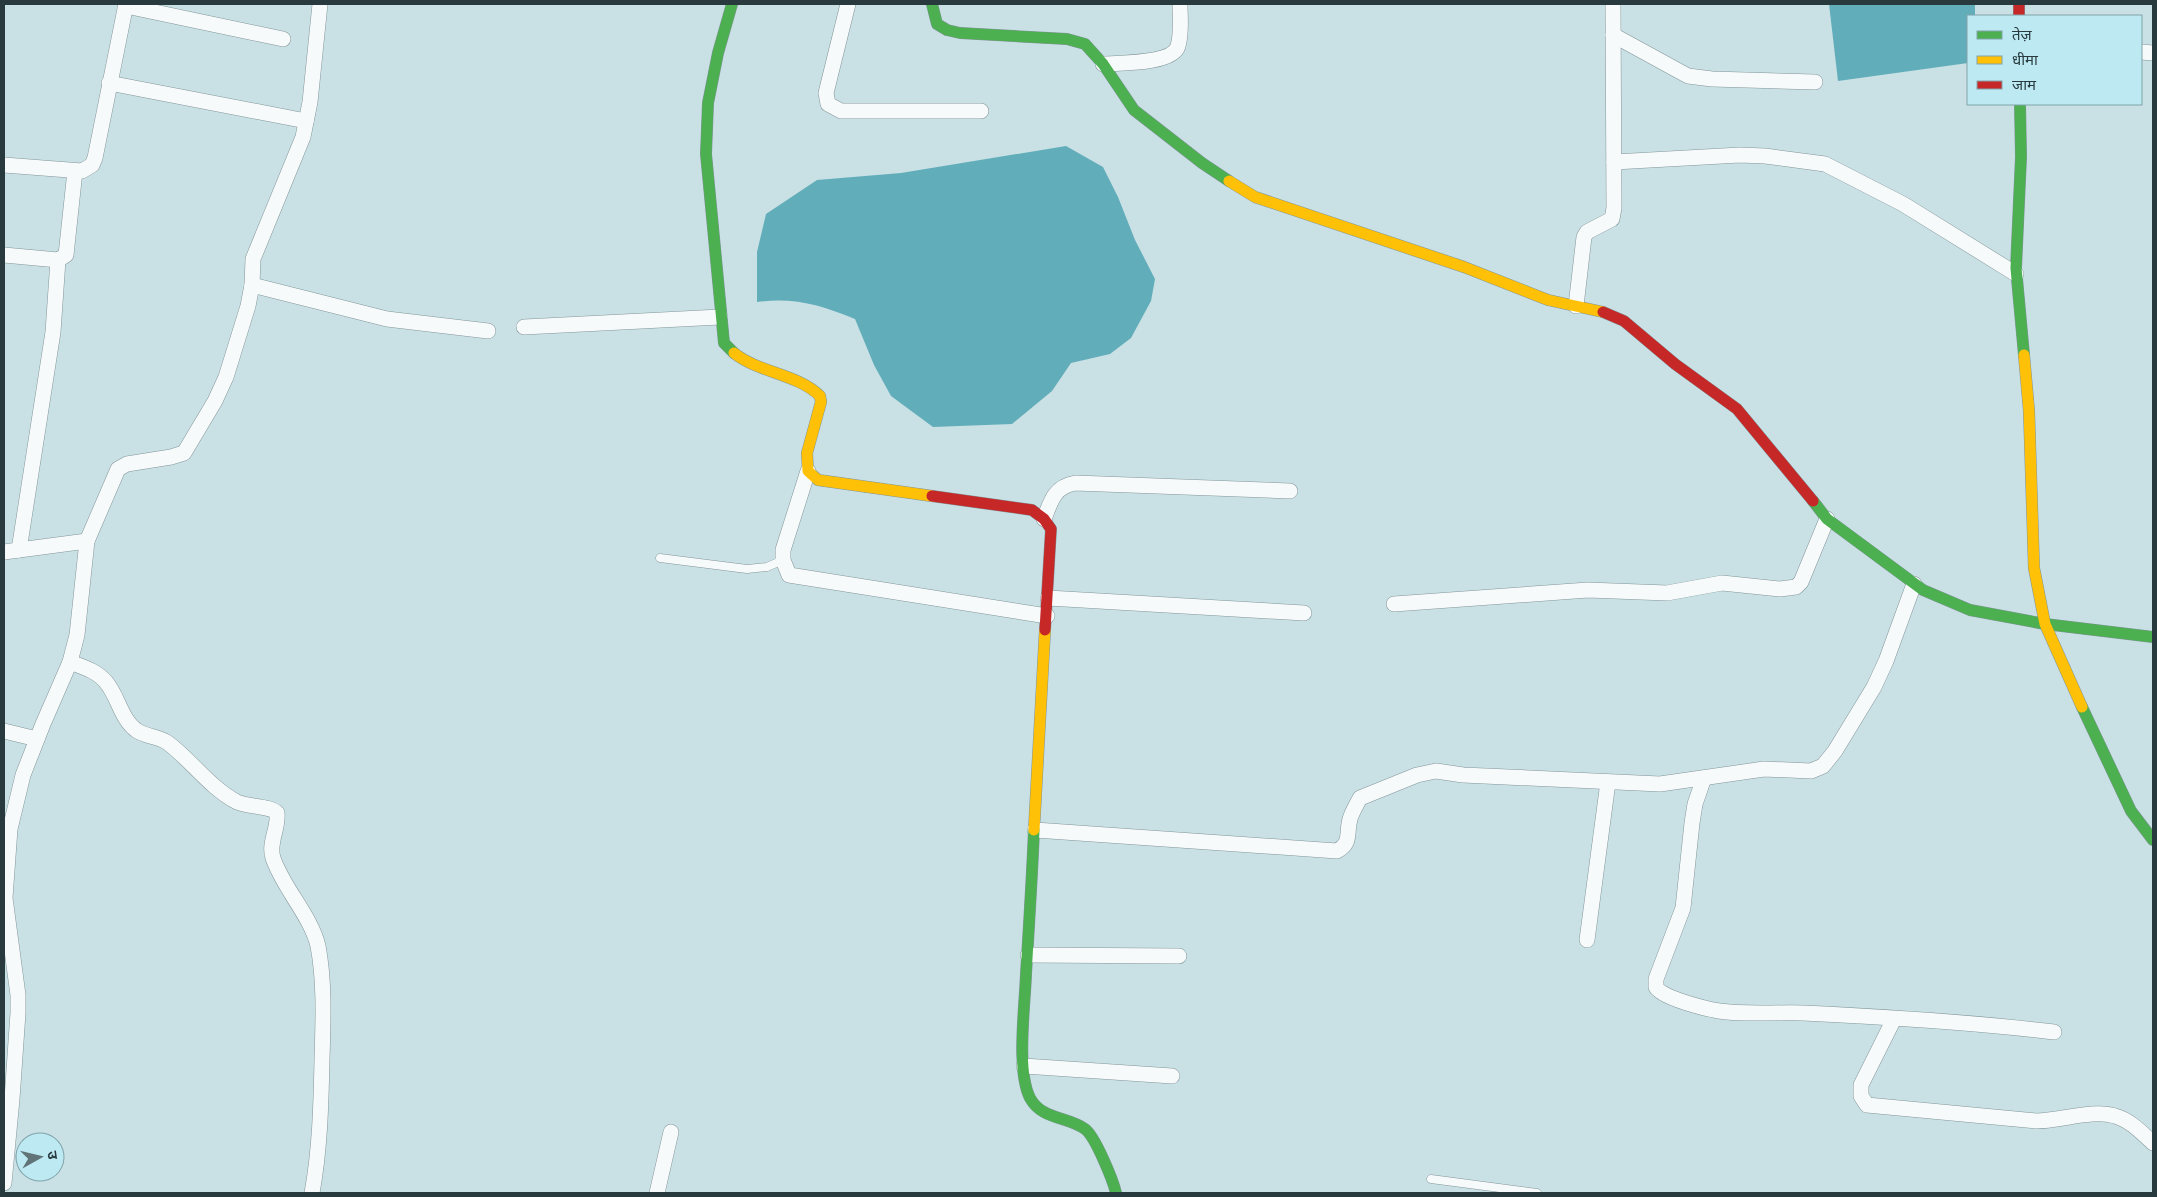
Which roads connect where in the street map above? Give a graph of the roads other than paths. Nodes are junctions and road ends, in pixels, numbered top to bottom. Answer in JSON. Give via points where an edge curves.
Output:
{"nodes":[{"id":1,"x":320,"y":4,"type":"edge"},
{"id":2,"x":732,"y":4,"type":"edge"},
{"id":3,"x":848,"y":4,"type":"edge"},
{"id":4,"x":932,"y":4,"type":"edge"},
{"id":5,"x":1180,"y":4,"type":"edge"},
{"id":6,"x":1613,"y":4,"type":"edge"},
{"id":7,"x":126,"y":5,"type":"edge"},
{"id":8,"x":1613,"y":35,"type":"junction"},
{"id":9,"x":283,"y":39,"type":"dead end"},
{"id":10,"x":1103,"y":64,"type":"junction"},
{"id":11,"x":1815,"y":82,"type":"dead end"},
{"id":12,"x":109,"y":83,"type":"junction"},
{"id":13,"x":2020,"y":105,"type":"edge"},
{"id":14,"x":981,"y":111,"type":"dead end"},
{"id":15,"x":306,"y":121,"type":"junction"},
{"id":16,"x":1614,"y":162,"type":"junction"},
{"id":17,"x":4,"y":165,"type":"edge"},
{"id":18,"x":75,"y":171,"type":"junction"},
{"id":19,"x":4,"y":255,"type":"edge"},
{"id":20,"x":58,"y":260,"type":"junction"},
{"id":21,"x":2016,"y":274,"type":"junction"},
{"id":22,"x":252,"y":285,"type":"junction"},
{"id":23,"x":1570,"y":305,"type":"junction"},
{"id":24,"x":720,"y":317,"type":"junction"},
{"id":25,"x":524,"y":327,"type":"dead end"},
{"id":26,"x":488,"y":331,"type":"dead end"},
{"id":27,"x":808,"y":470,"type":"junction"},
{"id":28,"x":1290,"y":491,"type":"dead end"},
{"id":29,"x":1827,"y":518,"type":"junction"},
{"id":30,"x":1044,"y":519,"type":"junction"},
{"id":31,"x":88,"y":541,"type":"junction"},
{"id":32,"x":19,"y":550,"type":"junction"},
{"id":33,"x":4,"y":552,"type":"edge"},
{"id":34,"x":660,"y":558,"type":"dead end"},
{"id":35,"x":783,"y":560,"type":"junction"},
{"id":36,"x":1914,"y":584,"type":"junction"},
{"id":37,"x":1048,"y":598,"type":"junction"},
{"id":38,"x":1394,"y":604,"type":"dead end"},
{"id":39,"x":1304,"y":613,"type":"dead end"},
{"id":40,"x":1047,"y":616,"type":"junction"},
{"id":41,"x":2045,"y":624,"type":"junction"},
{"id":42,"x":2153,"y":637,"type":"edge"},
{"id":43,"x":70,"y":662,"type":"junction"},
{"id":44,"x":4,"y":732,"type":"edge"},
{"id":45,"x":37,"y":739,"type":"junction"},
{"id":46,"x":1704,"y":778,"type":"junction"},
{"id":47,"x":1608,"y":782,"type":"junction"},
{"id":48,"x":1035,"y":830,"type":"junction"},
{"id":49,"x":2153,"y":840,"type":"edge"},
{"id":50,"x":1587,"y":940,"type":"dead end"},
{"id":51,"x":1028,"y":955,"type":"junction"},
{"id":52,"x":1179,"y":956,"type":"dead end"},
{"id":53,"x":1894,"y":1018,"type":"junction"},
{"id":54,"x":2054,"y":1032,"type":"dead end"},
{"id":55,"x":1024,"y":1066,"type":"junction"},
{"id":56,"x":1172,"y":1076,"type":"dead end"},
{"id":57,"x":8,"y":1099,"type":"edge"},
{"id":58,"x":671,"y":1132,"type":"dead end"},
{"id":59,"x":2153,"y":1143,"type":"edge"},
{"id":60,"x":1431,"y":1178,"type":"dead end"},
{"id":61,"x":4,"y":1183,"type":"edge"},
{"id":62,"x":312,"y":1193,"type":"edge"},
{"id":63,"x":657,"y":1193,"type":"edge"},
{"id":64,"x":1116,"y":1193,"type":"edge"},
{"id":65,"x":1537,"y":1193,"type":"edge"}],
"edges":[{"from":1,"to":15,"type":"street"},
{"from":2,"to":24,"type":"street","via":[[708,103],[706,154]]},
{"from":3,"to":14,"type":"street","via":[[826,93],[828,104],[841,111]]},
{"from":4,"to":10,"type":"street","via":[[937,24],[946,30],[960,34],[1067,38],[1085,44]]},
{"from":5,"to":10,"type":"street","via":[[1178,48],[1172,56]]},
{"from":6,"to":8,"type":"street"},
{"from":7,"to":9,"type":"street"},
{"from":7,"to":12,"type":"street"},
{"from":8,"to":11,"type":"street","via":[[1688,76]]},
{"from":8,"to":16,"type":"street"},
{"from":10,"to":23,"type":"street","via":[[1134,110],[1202,163],[1254,197]]},
{"from":12,"to":15,"type":"street"},
{"from":12,"to":18,"type":"street","via":[[95,158],[88,168]]},
{"from":13,"to":21,"type":"street","via":[[2022,157]]},
{"from":15,"to":22,"type":"street","via":[[303,137],[253,259]]},
{"from":16,"to":21,"type":"street","via":[[1740,155],[1825,164],[1903,204]]},
{"from":16,"to":23,"type":"street","via":[[1612,219],[1587,232],[1584,237]]},
{"from":17,"to":18,"type":"street"},
{"from":18,"to":20,"type":"street","via":[[66,255]]},
{"from":19,"to":20,"type":"street"},
{"from":20,"to":32,"type":"street","via":[[53,332]]},
{"from":21,"to":41,"type":"street","via":[[2030,411],[2034,568]]},
{"from":22,"to":26,"type":"street","via":[[387,319]]},
{"from":22,"to":31,"type":"street","via":[[226,376],[184,453],[127,464],[118,469]]},
{"from":23,"to":29,"type":"street","via":[[1610,314],[1624,321],[1737,409]]},
{"from":24,"to":25,"type":"street"},
{"from":24,"to":27,"type":"street","via":[[724,343],[733,353],[746,363],[807,386],[820,396],[807,453]]},
{"from":27,"to":30,"type":"street","via":[[818,480],[1032,510]]},
{"from":27,"to":35,"type":"street","via":[[783,550]]},
{"from":28,"to":30,"type":"street","via":[[1075,483],[1064,486],[1053,496]]},
{"from":29,"to":36,"type":"street"},
{"from":29,"to":38,"type":"street","via":[[1801,582],[1796,587],[1780,589],[1722,583],[1662,594],[1588,590]]},
{"from":30,"to":37,"type":"street","via":[[1050,529]]},
{"from":31,"to":32,"type":"street"},
{"from":31,"to":43,"type":"street","via":[[79,620]]},
{"from":32,"to":33,"type":"street"},
{"from":34,"to":35,"type":"lane","via":[[747,569],[767,567]]},
{"from":35,"to":40,"type":"street","via":[[790,575],[796,578]]},
{"from":36,"to":41,"type":"street","via":[[1970,610]]},
{"from":36,"to":46,"type":"street","via":[[1874,687],[1823,766],[1811,771],[1764,769]]},
{"from":37,"to":39,"type":"street"},
{"from":37,"to":40,"type":"street"},
{"from":40,"to":48,"type":"street"},
{"from":41,"to":42,"type":"street"},
{"from":41,"to":49,"type":"street","via":[[2131,811]]},
{"from":43,"to":45,"type":"street"},
{"from":43,"to":62,"type":"street","via":[[96,673],[107,683],[138,731],[166,741],[205,779],[237,802],[277,813],[271,846],[273,860],[312,931],[318,945],[320,966],[324,1014],[320,1137]]},
{"from":44,"to":45,"type":"street"},
{"from":45,"to":57,"type":"street","via":[[23,775],[10,829],[5,898],[18,995]]},
{"from":46,"to":47,"type":"street","via":[[1660,784]]},
{"from":46,"to":53,"type":"street","via":[[1692,822],[1683,908],[1656,979],[1656,987],[1679,1000],[1720,1011]]},
{"from":47,"to":48,"type":"street","via":[[1436,771],[1417,775],[1360,798],[1350,819],[1344,847],[1337,851]]},
{"from":47,"to":50,"type":"street"},
{"from":48,"to":51,"type":"street"},
{"from":51,"to":52,"type":"street"},
{"from":51,"to":55,"type":"street"},
{"from":53,"to":54,"type":"street"},
{"from":53,"to":59,"type":"street","via":[[1861,1084],[1861,1096],[1868,1105],[2036,1121],[2099,1114],[2115,1116]]},
{"from":55,"to":56,"type":"street"},
{"from":55,"to":64,"type":"street","via":[[1027,1091],[1033,1105],[1044,1113],[1083,1126],[1088,1131],[1114,1179]]},
{"from":57,"to":61,"type":"street"},
{"from":58,"to":63,"type":"street"},
{"from":60,"to":65,"type":"lane"}]}
